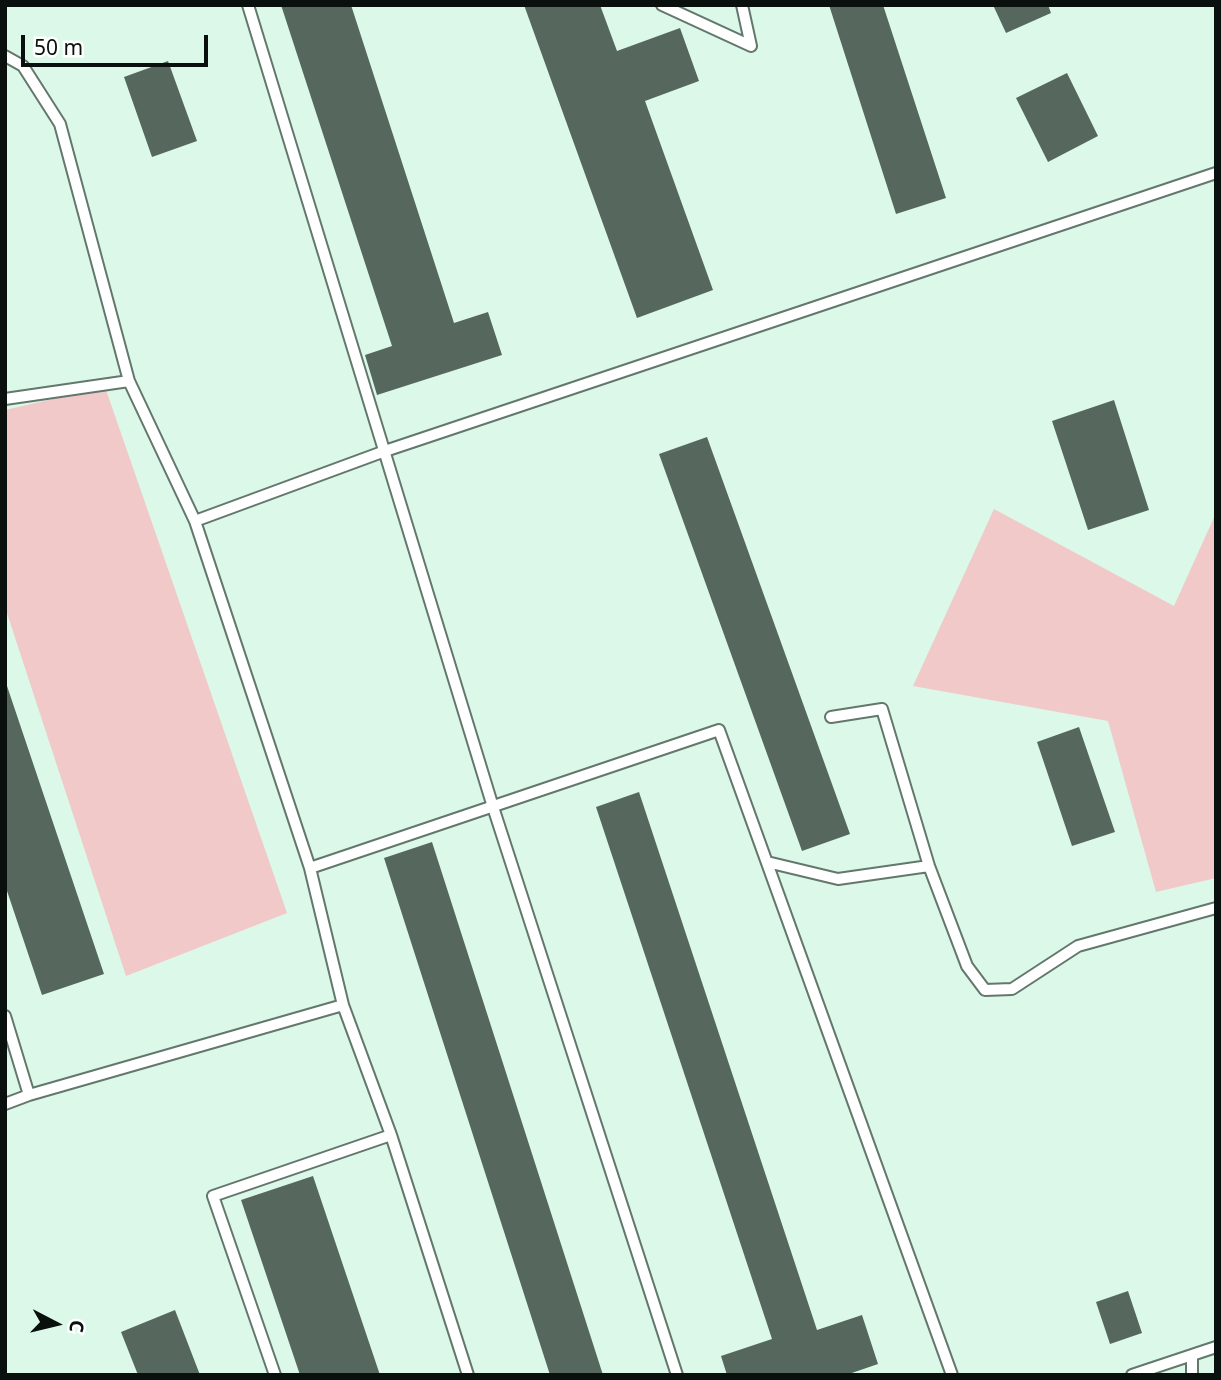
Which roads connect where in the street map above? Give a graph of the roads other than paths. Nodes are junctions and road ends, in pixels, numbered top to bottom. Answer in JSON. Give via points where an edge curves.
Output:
{"nodes":[{"id":1,"x":248,"y":5,"type":"edge"},
{"id":2,"x":662,"y":5,"type":"edge"},
{"id":3,"x":742,"y":5,"type":"edge"},
{"id":4,"x":5,"y":56,"type":"edge"},
{"id":5,"x":1216,"y":173,"type":"edge"},
{"id":6,"x":129,"y":381,"type":"junction"},
{"id":7,"x":5,"y":399,"type":"edge"},
{"id":8,"x":385,"y":451,"type":"junction"},
{"id":9,"x":195,"y":521,"type":"junction"},
{"id":10,"x":831,"y":717,"type":"dead end"},
{"id":11,"x":493,"y":807,"type":"junction"},
{"id":12,"x":767,"y":862,"type":"junction"},
{"id":13,"x":929,"y":866,"type":"junction"},
{"id":14,"x":310,"y":868,"type":"junction"},
{"id":15,"x":1216,"y":908,"type":"edge"},
{"id":16,"x":343,"y":1005,"type":"junction"},
{"id":17,"x":5,"y":1016,"type":"edge"},
{"id":18,"x":29,"y":1095,"type":"junction"},
{"id":19,"x":5,"y":1104,"type":"edge"},
{"id":20,"x":391,"y":1135,"type":"junction"},
{"id":21,"x":1216,"y":1346,"type":"edge"},
{"id":22,"x":1192,"y":1355,"type":"junction"},
{"id":23,"x":275,"y":1375,"type":"edge"},
{"id":24,"x":468,"y":1375,"type":"edge"},
{"id":25,"x":677,"y":1375,"type":"edge"},
{"id":26,"x":953,"y":1375,"type":"edge"},
{"id":27,"x":1132,"y":1375,"type":"edge"},
{"id":28,"x":1192,"y":1375,"type":"edge"}],
"edges":[{"from":1,"to":8,"type":"lane"},
{"from":2,"to":3,"type":"lane","via":[[751,46]]},
{"from":4,"to":6,"type":"lane","via":[[23,66],[60,124]]},
{"from":5,"to":8,"type":"lane"},
{"from":6,"to":7,"type":"lane"},
{"from":6,"to":9,"type":"lane"},
{"from":8,"to":9,"type":"lane"},
{"from":8,"to":11,"type":"lane"},
{"from":9,"to":14,"type":"lane"},
{"from":10,"to":13,"type":"lane","via":[[882,709]]},
{"from":11,"to":12,"type":"lane","via":[[719,730]]},
{"from":11,"to":14,"type":"lane"},
{"from":11,"to":25,"type":"lane"},
{"from":12,"to":13,"type":"lane","via":[[838,879]]},
{"from":12,"to":26,"type":"lane"},
{"from":13,"to":15,"type":"lane","via":[[967,966],[985,990],[1012,989],[1078,946]]},
{"from":14,"to":16,"type":"lane"},
{"from":16,"to":18,"type":"lane"},
{"from":16,"to":20,"type":"lane"},
{"from":17,"to":18,"type":"lane"},
{"from":18,"to":19,"type":"lane"},
{"from":20,"to":23,"type":"lane","via":[[213,1196]]},
{"from":20,"to":24,"type":"lane"},
{"from":21,"to":22,"type":"lane"},
{"from":22,"to":27,"type":"lane"},
{"from":22,"to":28,"type":"lane"}]}
